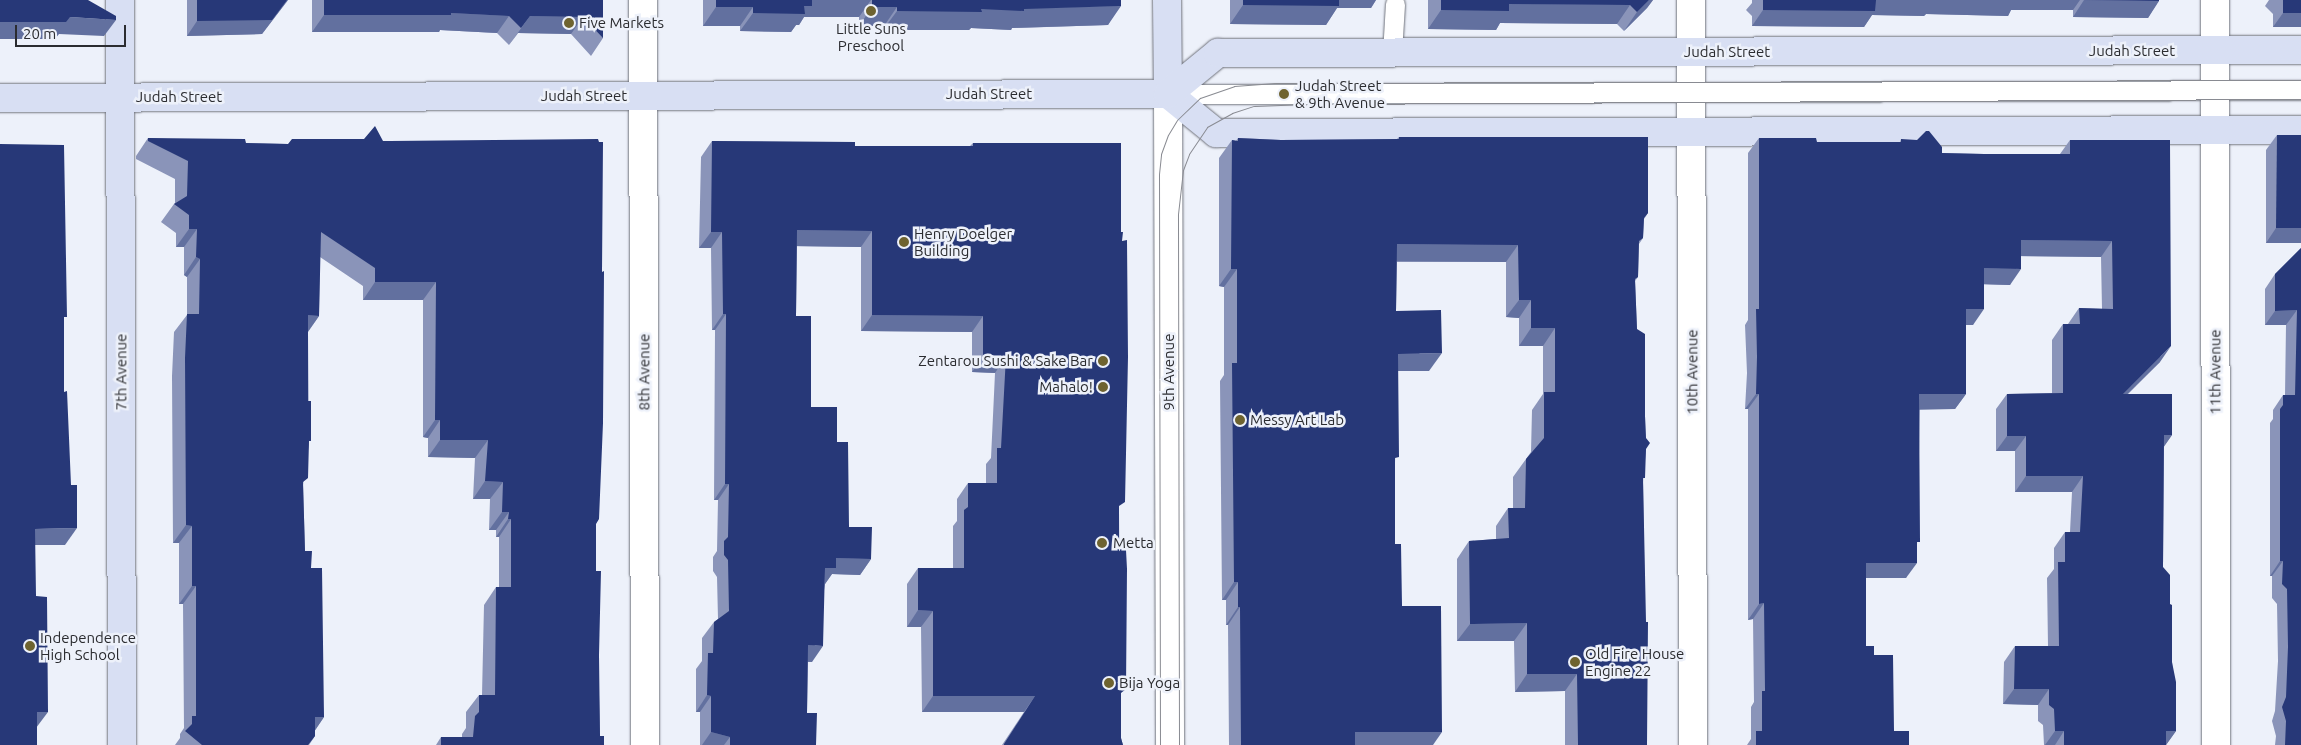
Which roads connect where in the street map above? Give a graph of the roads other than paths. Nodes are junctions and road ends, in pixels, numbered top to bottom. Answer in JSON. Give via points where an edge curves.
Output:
{"nodes":[{"id":1,"x":120,"y":0,"type":"edge"},
{"id":2,"x":643,"y":0,"type":"edge"},
{"id":3,"x":1167,"y":0,"type":"edge"},
{"id":4,"x":1691,"y":0,"type":"edge"},
{"id":5,"x":2215,"y":0,"type":"edge"},
{"id":6,"x":1395,"y":4,"type":"dead end"},
{"id":7,"x":2215,"y":50,"type":"junction"},
{"id":8,"x":2301,"y":50,"type":"edge"},
{"id":9,"x":1692,"y":52,"type":"junction"},
{"id":10,"x":1392,"y":53,"type":"junction"},
{"id":11,"x":2301,"y":90,"type":"edge"},
{"id":12,"x":2215,"y":91,"type":"junction"},
{"id":13,"x":1691,"y":92,"type":"junction"},
{"id":14,"x":1168,"y":94,"type":"junction"},
{"id":15,"x":643,"y":95,"type":"junction"},
{"id":16,"x":120,"y":97,"type":"junction"},
{"id":17,"x":0,"y":98,"type":"edge"},
{"id":18,"x":2215,"y":130,"type":"junction"},
{"id":19,"x":2301,"y":130,"type":"edge"},
{"id":20,"x":1692,"y":132,"type":"junction"},
{"id":21,"x":122,"y":745,"type":"edge"},
{"id":22,"x":645,"y":745,"type":"edge"},
{"id":23,"x":1170,"y":745,"type":"edge"},
{"id":24,"x":1693,"y":745,"type":"edge"},
{"id":25,"x":2216,"y":745,"type":"edge"}],
"edges":[{"from":1,"to":16,"type":"street","name":"7th Avenue"},
{"from":2,"to":15,"type":"street","name":"8th Avenue"},
{"from":3,"to":14,"type":"street","name":"9th Avenue"},
{"from":4,"to":9,"type":"street","name":"10th Avenue"},
{"from":5,"to":7,"type":"street","name":"11th Avenue"},
{"from":6,"to":10,"type":"lane"},
{"from":7,"to":8,"type":"street","name":"Judah Street"},
{"from":7,"to":9,"type":"street","name":"Judah Street"},
{"from":7,"to":12,"type":"street","name":"11th Avenue"},
{"from":9,"to":10,"type":"street","name":"Judah Street"},
{"from":9,"to":13,"type":"street","name":"10th Avenue"},
{"from":10,"to":14,"type":"street","name":"Judah Street","via":[[1218,53]]},
{"from":11,"to":12,"type":"lane","name":"Judah Street"},
{"from":12,"to":13,"type":"lane","name":"Judah Street"},
{"from":12,"to":18,"type":"street","name":"11th Avenue"},
{"from":13,"to":14,"type":"lane","name":"Judah Street"},
{"from":13,"to":20,"type":"street","name":"10th Avenue"},
{"from":14,"to":15,"type":"street","name":"Judah Street"},
{"from":14,"to":20,"type":"street","via":[[1216,133]]},
{"from":14,"to":23,"type":"street","name":"9th Avenue"},
{"from":15,"to":16,"type":"street","name":"Judah Street"},
{"from":15,"to":22,"type":"street","name":"8th Avenue"},
{"from":16,"to":17,"type":"street","name":"Judah Street"},
{"from":16,"to":21,"type":"street","name":"7th Avenue"},
{"from":18,"to":19,"type":"street"},
{"from":18,"to":20,"type":"street"},
{"from":18,"to":25,"type":"street","name":"11th Avenue"},
{"from":20,"to":24,"type":"street","name":"10th Avenue"}]}
